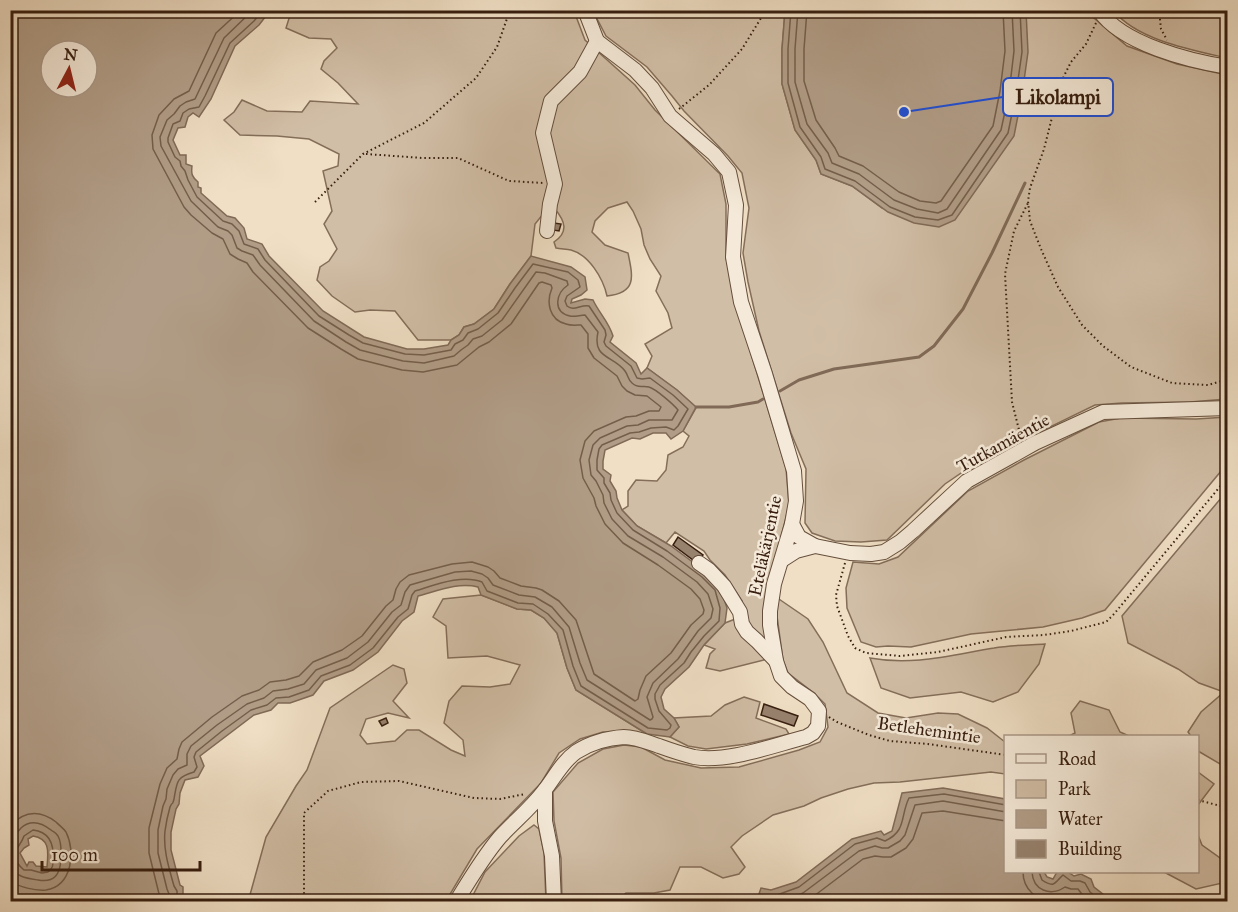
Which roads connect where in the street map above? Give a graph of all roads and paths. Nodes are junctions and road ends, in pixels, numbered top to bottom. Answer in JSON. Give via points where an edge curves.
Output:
{"nodes":[{"id":1,"x":510,"y":10,"type":"edge"},
{"id":2,"x":585,"y":10,"type":"edge"},
{"id":3,"x":766,"y":10,"type":"edge"},
{"id":4,"x":1159,"y":10,"type":"edge"},
{"id":5,"x":1099,"y":11,"type":"edge"},
{"id":6,"x":597,"y":41,"type":"junction"},
{"id":7,"x":1173,"y":54,"type":"junction"},
{"id":8,"x":1227,"y":67,"type":"edge"},
{"id":9,"x":670,"y":116,"type":"junction"},
{"id":10,"x":363,"y":154,"type":"junction"},
{"id":11,"x":555,"y":184,"type":"junction"},
{"id":12,"x":1028,"y":201,"type":"junction"},
{"id":13,"x":315,"y":202,"type":"dead end"},
{"id":14,"x":548,"y":231,"type":"dead end"},
{"id":15,"x":1227,"y":379,"type":"edge"},
{"id":16,"x":1227,"y":408,"type":"edge"},
{"id":17,"x":1024,"y":449,"type":"junction"},
{"id":18,"x":1227,"y":477,"type":"edge"},
{"id":19,"x":792,"y":524,"type":"junction"},
{"id":20,"x":815,"y":546,"type":"junction"},
{"id":21,"x":846,"y":552,"type":"junction"},
{"id":22,"x":782,"y":560,"type":"junction"},
{"id":23,"x":699,"y":563,"type":"dead end"},
{"id":24,"x":776,"y":661,"type":"junction"},
{"id":25,"x":819,"y":711,"type":"junction"},
{"id":26,"x":1004,"y":755,"type":"edge"},
{"id":27,"x":545,"y":790,"type":"junction"},
{"id":28,"x":1199,"y":801,"type":"edge"},
{"id":29,"x":1227,"y":808,"type":"edge"},
{"id":30,"x":302,"y":902,"type":"edge"},
{"id":31,"x":456,"y":902,"type":"edge"},
{"id":32,"x":554,"y":902,"type":"edge"}],
"edges":[{"from":1,"to":10,"type":"path","via":[[498,47],[476,78],[424,123]]},
{"from":2,"to":6,"type":"street"},
{"from":3,"to":9,"type":"path","via":[[742,49],[709,85]]},
{"from":4,"to":7,"type":"path","via":[[1161,29]]},
{"from":5,"to":7,"type":"street","via":[[1130,37]]},
{"from":5,"to":12,"type":"path","via":[[1086,44],[1061,82]]},
{"from":6,"to":9,"type":"street","name":"Eteläkärjentie","via":[[634,70]]},
{"from":6,"to":11,"type":"street","via":[[580,72],[550,101],[543,133]]},
{"from":7,"to":8,"type":"street"},
{"from":9,"to":19,"type":"street","name":"Eteläkärjentie","via":[[729,172],[736,204],[733,257],[741,302],[794,471],[796,501]]},
{"from":10,"to":11,"type":"path","via":[[458,158],[509,181]]},
{"from":10,"to":13,"type":"path"},
{"from":11,"to":14,"type":"street"},
{"from":12,"to":15,"type":"path","via":[[1030,221],[1058,287],[1082,325],[1103,346],[1131,367],[1172,382],[1208,385]]},
{"from":12,"to":17,"type":"path","via":[[1014,231],[1005,274],[1012,402]]},
{"from":16,"to":17,"type":"street","name":"Tutkamäentie","via":[[1102,412]]},
{"from":17,"to":21,"type":"street","name":"Tutkamäentie","via":[[967,481],[884,552]]},
{"from":18,"to":21,"type":"path","via":[[1106,622],[1071,631],[1006,637],[938,652],[900,656],[866,653],[855,648],[837,606]]},
{"from":19,"to":20,"type":"street","via":[[800,537]]},
{"from":19,"to":22,"type":"street","name":"Eteläkärjentie"},
{"from":20,"to":21,"type":"street","name":"Tutkamäentie"},
{"from":20,"to":22,"type":"street"},
{"from":22,"to":24,"type":"street","name":"Eteläkärjentie","via":[[770,611]]},
{"from":23,"to":24,"type":"street","via":[[724,586],[747,632]]},
{"from":24,"to":25,"type":"street","name":"Eteläkärjentie","via":[[781,676]]},
{"from":25,"to":26,"type":"path","name":"Betlehemintie","via":[[837,722],[890,741]]},
{"from":25,"to":27,"type":"street","via":[[818,726],[806,737],[755,752],[709,759],[674,752],[633,737],[605,740],[574,753]]},
{"from":27,"to":30,"type":"path","via":[[500,799],[474,798],[399,781],[361,782],[328,791],[304,813]]},
{"from":27,"to":31,"type":"street","via":[[480,862]]},
{"from":27,"to":32,"type":"street"},
{"from":28,"to":29,"type":"path"}]}
